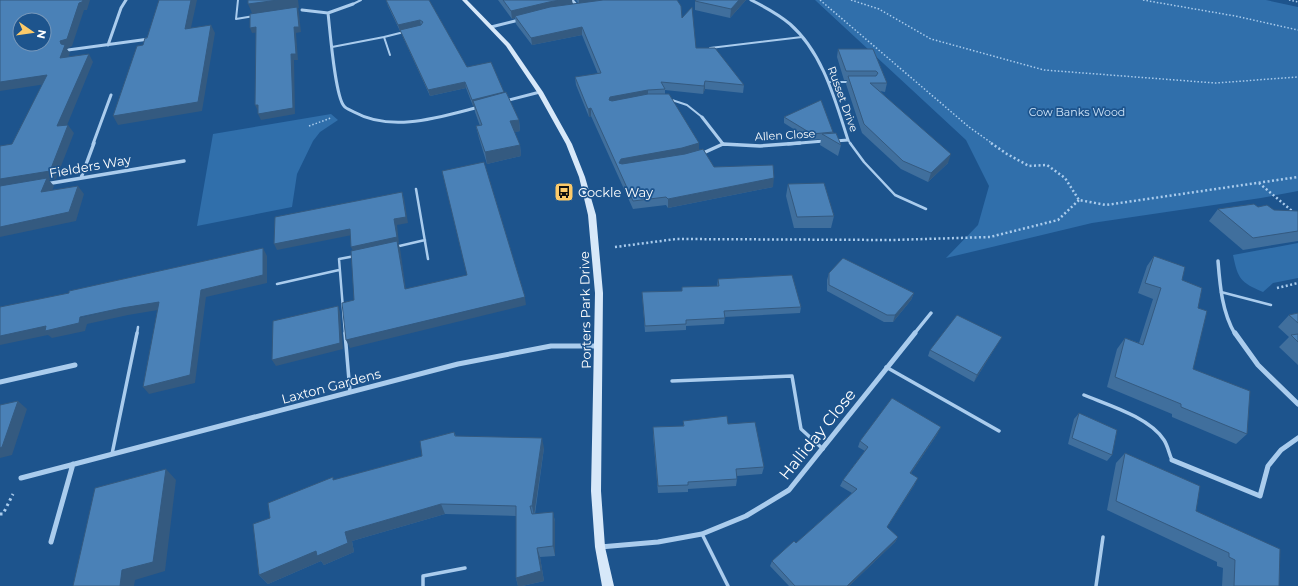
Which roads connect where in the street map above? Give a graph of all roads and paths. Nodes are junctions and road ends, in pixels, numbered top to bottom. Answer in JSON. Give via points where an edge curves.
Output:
{"nodes":[{"id":1,"x":126,"y":0,"type":"edge"},
{"id":2,"x":238,"y":0,"type":"edge"},
{"id":3,"x":361,"y":0,"type":"edge"},
{"id":4,"x":464,"y":0,"type":"edge"},
{"id":5,"x":572,"y":0,"type":"edge"},
{"id":6,"x":753,"y":0,"type":"edge"},
{"id":7,"x":820,"y":0,"type":"edge"},
{"id":8,"x":851,"y":0,"type":"edge"},
{"id":9,"x":1143,"y":0,"type":"edge"},
{"id":10,"x":1289,"y":0,"type":"edge"},
{"id":11,"x":1298,"y":2,"type":"edge"},
{"id":12,"x":352,"y":4,"type":"joint"},
{"id":13,"x":585,"y":7,"type":"edge"},
{"id":14,"x":578,"y":8,"type":"junction"},
{"id":15,"x":571,"y":9,"type":"edge"},
{"id":16,"x":296,"y":10,"type":"edge"},
{"id":17,"x":302,"y":10,"type":"joint"},
{"id":18,"x":328,"y":13,"type":"junction"},
{"id":19,"x":256,"y":16,"type":"edge"},
{"id":20,"x":523,"y":19,"type":"edge"},
{"id":21,"x":490,"y":27,"type":"junction"},
{"id":22,"x":1298,"y":30,"type":"edge"},
{"id":23,"x":406,"y":32,"type":"edge"},
{"id":24,"x":384,"y":37,"type":"junction"},
{"id":25,"x":802,"y":37,"type":"junction"},
{"id":26,"x":151,"y":39,"type":"edge"},
{"id":27,"x":108,"y":45,"type":"junction"},
{"id":28,"x":332,"y":47,"type":"junction"},
{"id":29,"x":709,"y":49,"type":"edge"},
{"id":30,"x":68,"y":50,"type":"edge"},
{"id":31,"x":390,"y":54,"type":"dead end"},
{"id":32,"x":1298,"y":77,"type":"edge"},
{"id":33,"x":829,"y":82,"type":"junction"},
{"id":34,"x":851,"y":82,"type":"edge"},
{"id":35,"x":540,"y":92,"type":"junction"},
{"id":36,"x":111,"y":95,"type":"dead end"},
{"id":37,"x":663,"y":100,"type":"edge"},
{"id":38,"x":504,"y":101,"type":"edge"},
{"id":39,"x":481,"y":107,"type":"edge"},
{"id":40,"x":702,"y":116,"type":"joint"},
{"id":41,"x":848,"y":140,"type":"junction"},
{"id":42,"x":723,"y":144,"type":"junction"},
{"id":43,"x":699,"y":155,"type":"edge"},
{"id":44,"x":184,"y":161,"type":"dead end"},
{"id":45,"x":81,"y":178,"type":"junction"},
{"id":46,"x":1298,"y":178,"type":"edge"},
{"id":47,"x":1259,"y":183,"type":"junction"},
{"id":48,"x":44,"y":184,"type":"edge"},
{"id":49,"x":416,"y":189,"type":"dead end"},
{"id":50,"x":1079,"y":200,"type":"junction"},
{"id":51,"x":926,"y":209,"type":"dead end"},
{"id":52,"x":1298,"y":216,"type":"edge"},
{"id":53,"x":425,"y":240,"type":"junction"},
{"id":54,"x":389,"y":248,"type":"edge"},
{"id":55,"x":596,"y":249,"type":"junction"},
{"id":56,"x":360,"y":255,"type":"edge"},
{"id":57,"x":428,"y":259,"type":"dead end"},
{"id":58,"x":1218,"y":261,"type":"dead end"},
{"id":59,"x":339,"y":270,"type":"junction"},
{"id":60,"x":277,"y":284,"type":"dead end"},
{"id":61,"x":1221,"y":292,"type":"junction"},
{"id":62,"x":1270,"y":305,"type":"dead end"},
{"id":63,"x":931,"y":313,"type":"dead end"},
{"id":64,"x":138,"y":327,"type":"dead end"},
{"id":65,"x":598,"y":346,"type":"junction"},
{"id":66,"x":75,"y":365,"type":"dead end"},
{"id":67,"x":886,"y":367,"type":"junction"},
{"id":68,"x":672,"y":381,"type":"dead end"},
{"id":69,"x":0,"y":382,"type":"edge"},
{"id":70,"x":350,"y":392,"type":"junction"},
{"id":71,"x":1084,"y":395,"type":"dead end"},
{"id":72,"x":1298,"y":404,"type":"edge"},
{"id":73,"x":999,"y":431,"type":"dead end"},
{"id":74,"x":1298,"y":438,"type":"edge"},
{"id":75,"x":823,"y":449,"type":"junction"},
{"id":76,"x":112,"y":454,"type":"junction"},
{"id":77,"x":1172,"y":460,"type":"joint"},
{"id":78,"x":73,"y":464,"type":"junction"},
{"id":79,"x":21,"y":478,"type":"joint"},
{"id":80,"x":0,"y":514,"type":"edge"},
{"id":81,"x":702,"y":534,"type":"junction"},
{"id":82,"x":1103,"y":537,"type":"dead end"},
{"id":83,"x":51,"y":542,"type":"dead end"},
{"id":84,"x":600,"y":547,"type":"junction"},
{"id":85,"x":465,"y":568,"type":"dead end"},
{"id":86,"x":422,"y":586,"type":"edge"},
{"id":87,"x":608,"y":586,"type":"edge"},
{"id":88,"x":728,"y":586,"type":"edge"},
{"id":89,"x":1096,"y":586,"type":"edge"}],
"edges":[{"from":1,"to":27,"type":"street"},
{"from":2,"to":19,"type":"lane","via":[[236,19]]},
{"from":3,"to":12,"type":"lane"},
{"from":4,"to":21,"type":"street","name":"Porters Park Drive"},
{"from":5,"to":14,"type":"street"},
{"from":6,"to":25,"type":"street","name":"Russet Drive","via":[[779,15]]},
{"from":7,"to":50,"type":"path","via":[[969,127],[1029,166],[1047,164],[1065,178]]},
{"from":8,"to":32,"type":"path","via":[[879,9],[931,39],[1044,70],[1215,83]]},
{"from":9,"to":22,"type":"path"},
{"from":10,"to":11,"type":"path"},
{"from":12,"to":18,"type":"street"},
{"from":13,"to":14,"type":"street"},
{"from":14,"to":15,"type":"street"},
{"from":16,"to":17,"type":"lane"},
{"from":17,"to":18,"type":"street"},
{"from":18,"to":28,"type":"street"},
{"from":20,"to":21,"type":"street"},
{"from":21,"to":35,"type":"street","name":"Porters Park Drive","via":[[508,45]]},
{"from":23,"to":24,"type":"lane"},
{"from":24,"to":28,"type":"lane"},
{"from":24,"to":31,"type":"lane"},
{"from":25,"to":29,"type":"lane"},
{"from":25,"to":33,"type":"street","name":"Russet Drive","via":[[818,58]]},
{"from":26,"to":27,"type":"street"},
{"from":27,"to":30,"type":"street"},
{"from":28,"to":39,"type":"street","via":[[338,93],[343,105],[355,114],[400,122],[434,118]]},
{"from":33,"to":34,"type":"lane"},
{"from":33,"to":41,"type":"street","name":"Russet Drive"},
{"from":35,"to":38,"type":"street"},
{"from":35,"to":55,"type":"street","name":"Porters Park Drive","via":[[569,144],[582,176],[592,215]]},
{"from":36,"to":45,"type":"street"},
{"from":37,"to":40,"type":"lane","via":[[681,101]]},
{"from":40,"to":42,"type":"street"},
{"from":41,"to":42,"type":"street","name":"Allen Close","via":[[760,146]]},
{"from":41,"to":51,"type":"lane","via":[[894,195]]},
{"from":42,"to":43,"type":"street"},
{"from":44,"to":45,"type":"street","name":"Fielders Way"},
{"from":45,"to":48,"type":"street","name":"Fielders Way"},
{"from":46,"to":47,"type":"path"},
{"from":47,"to":50,"type":"path","via":[[1106,205]]},
{"from":47,"to":52,"type":"path"},
{"from":49,"to":53,"type":"lane"},
{"from":50,"to":55,"type":"path","via":[[1058,220],[990,237],[892,240],[676,239]]},
{"from":53,"to":54,"type":"lane"},
{"from":53,"to":57,"type":"lane"},
{"from":55,"to":65,"type":"street","name":"Porters Park Drive","via":[[599,293]]},
{"from":56,"to":59,"type":"lane","via":[[339,259]]},
{"from":58,"to":61,"type":"street"},
{"from":59,"to":60,"type":"lane"},
{"from":59,"to":70,"type":"lane"},
{"from":61,"to":62,"type":"lane"},
{"from":61,"to":72,"type":"street","via":[[1228,320],[1239,340],[1263,371]]},
{"from":63,"to":67,"type":"street","name":"Halliday Close"},
{"from":64,"to":76,"type":"lane"},
{"from":65,"to":70,"type":"street","name":"Laxton Gardens","via":[[551,346],[515,352]]},
{"from":65,"to":84,"type":"street","name":"Porters Park Drive","via":[[596,491]]},
{"from":66,"to":69,"type":"street"},
{"from":67,"to":73,"type":"lane"},
{"from":67,"to":75,"type":"street","name":"Halliday Close"},
{"from":68,"to":75,"type":"lane","via":[[792,376],[801,429]]},
{"from":70,"to":76,"type":"street","name":"Laxton Gardens"},
{"from":71,"to":77,"type":"lane","via":[[1125,412],[1150,427],[1163,440]]},
{"from":74,"to":77,"type":"street","via":[[1281,450],[1268,466],[1260,496]]},
{"from":75,"to":81,"type":"street","name":"Halliday Close","via":[[789,490],[746,516]]},
{"from":76,"to":78,"type":"street","name":"Laxton Gardens"},
{"from":78,"to":79,"type":"street","name":"Laxton Gardens"},
{"from":78,"to":83,"type":"street"},
{"from":79,"to":80,"type":"path","via":[[3,514]]},
{"from":81,"to":84,"type":"street","name":"Halliday Close","via":[[658,542]]},
{"from":81,"to":88,"type":"lane"},
{"from":82,"to":89,"type":"lane"},
{"from":84,"to":87,"type":"street","name":"Porters Park Drive"},
{"from":85,"to":86,"type":"lane","via":[[423,576]]}]}
